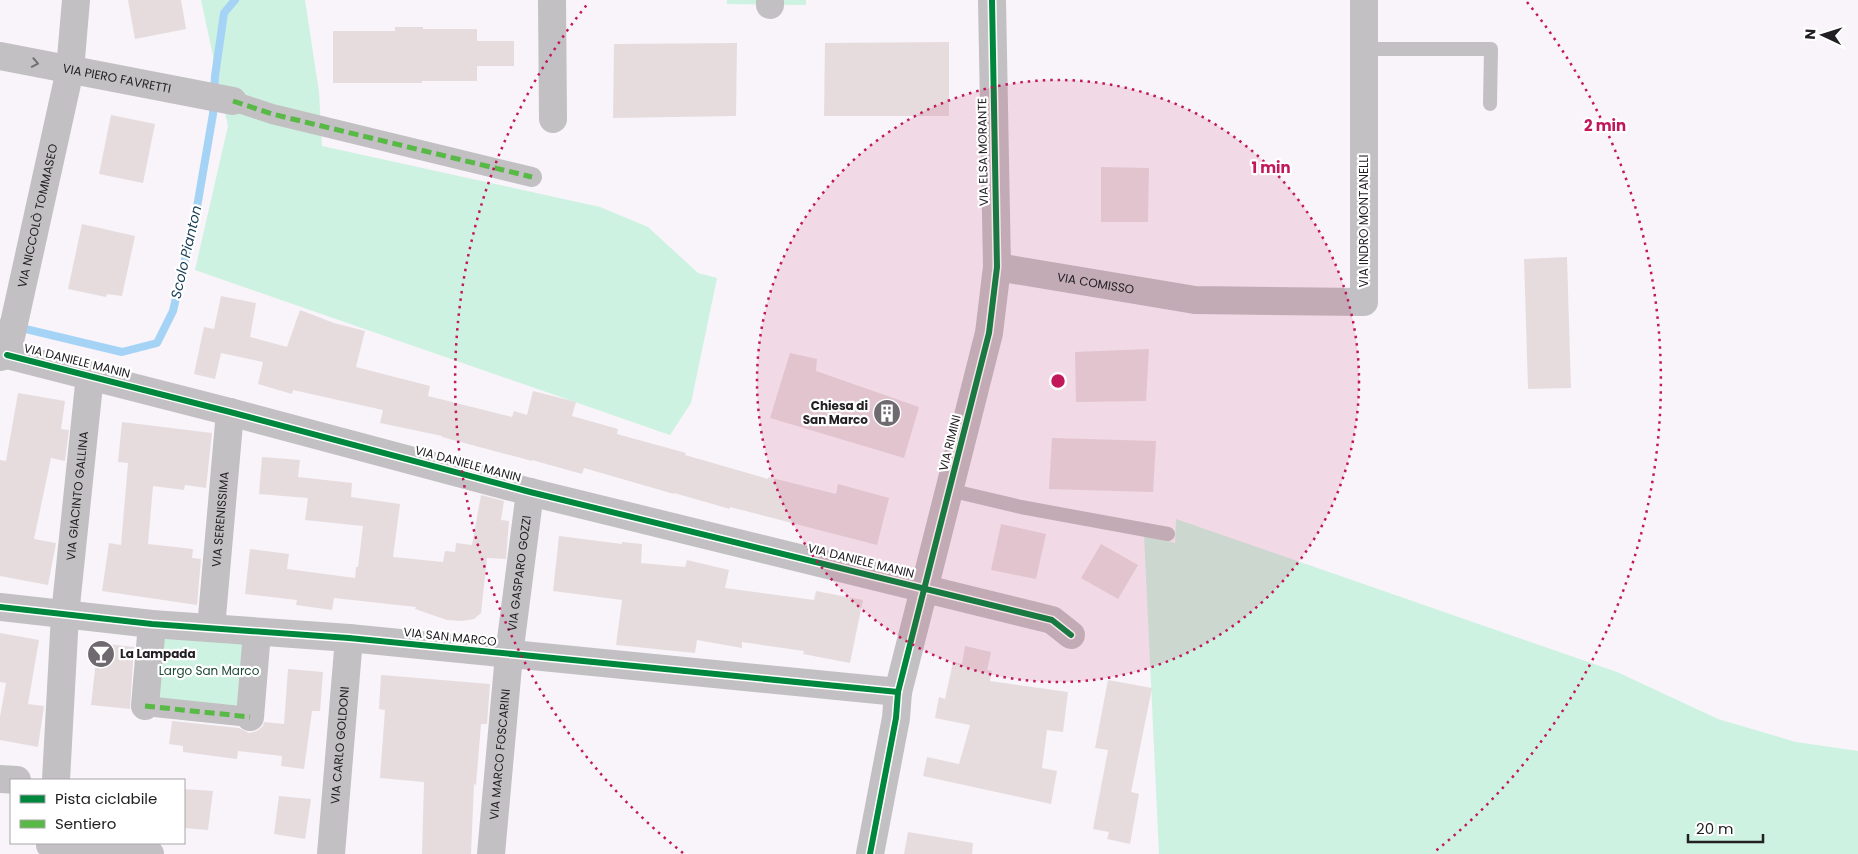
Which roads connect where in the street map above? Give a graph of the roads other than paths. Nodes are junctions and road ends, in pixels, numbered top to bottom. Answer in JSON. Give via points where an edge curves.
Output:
{"nodes":[{"id":1,"x":76,"y":0,"type":"edge"},
{"id":2,"x":552,"y":0,"type":"edge"},
{"id":3,"x":992,"y":0,"type":"edge"},
{"id":4,"x":1364,"y":0,"type":"edge"},
{"id":5,"x":1364,"y":49,"type":"junction"},
{"id":6,"x":0,"y":56,"type":"edge"},
{"id":7,"x":70,"y":70,"type":"junction"},
{"id":8,"x":233,"y":100,"type":"joint"},
{"id":9,"x":1490,"y":104,"type":"dead end"},
{"id":10,"x":552,"y":119,"type":"dead end"},
{"id":11,"x":532,"y":177,"type":"dead end"},
{"id":12,"x":997,"y":267,"type":"junction"},
{"id":13,"x":1195,"y":300,"type":"joint"},
{"id":14,"x":994,"y":303,"type":"joint"},
{"id":15,"x":12,"y":307,"type":"edge"},
{"id":16,"x":6,"y":353,"type":"edge"},
{"id":17,"x":90,"y":375,"type":"junction"},
{"id":18,"x":230,"y":412,"type":"junction"},
{"id":19,"x":950,"y":490,"type":"junction"},
{"id":20,"x":530,"y":492,"type":"junction"},
{"id":21,"x":1168,"y":534,"type":"dead end"},
{"id":22,"x":925,"y":588,"type":"junction"},
{"id":23,"x":0,"y":607,"type":"edge"},
{"id":24,"x":65,"y":615,"type":"junction"},
{"id":25,"x":152,"y":624,"type":"junction"},
{"id":26,"x":211,"y":628,"type":"junction"},
{"id":27,"x":257,"y":632,"type":"junction"},
{"id":28,"x":1071,"y":635,"type":"dead end"},
{"id":29,"x":349,"y":638,"type":"junction"},
{"id":30,"x":509,"y":655,"type":"junction"},
{"id":31,"x":898,"y":692,"type":"junction"},
{"id":32,"x":145,"y":706,"type":"joint"},
{"id":33,"x":250,"y":717,"type":"joint"},
{"id":34,"x":56,"y":779,"type":"edge"},
{"id":35,"x":50,"y":847,"type":"edge"},
{"id":36,"x":150,"y":854,"type":"edge"},
{"id":37,"x":331,"y":854,"type":"edge"},
{"id":38,"x":491,"y":854,"type":"edge"},
{"id":39,"x":870,"y":854,"type":"edge"}],
"edges":[{"from":1,"to":7,"type":"street","name":"VIA NICCOLÒ TOMMASEO"},
{"from":2,"to":10,"type":"street"},
{"from":3,"to":12,"type":"street","name":"VIA ELSA MORANTE"},
{"from":4,"to":5,"type":"street","name":"VIA INDRO MONTANELLI"},
{"from":5,"to":9,"type":"lane","via":[[1491,49]]},
{"from":5,"to":13,"type":"street","name":"VIA INDRO MONTANELLI","via":[[1364,302]]},
{"from":6,"to":7,"type":"street","name":"VIA PIERO FAVRETTI","one_way":true},
{"from":7,"to":8,"type":"street","name":"VIA PIERO FAVRETTI"},
{"from":7,"to":15,"type":"street","name":"VIA NICCOLÒ TOMMASEO"},
{"from":8,"to":11,"type":"street","via":[[272,114]]},
{"from":12,"to":13,"type":"street","name":"VIA COMISSO"},
{"from":12,"to":14,"type":"street","name":"VIA ELSA MORANTE"},
{"from":14,"to":19,"type":"street","name":"VIA RIMINI"},
{"from":15,"to":16,"type":"street","name":"VIA NICCOLÒ TOMMASEO"},
{"from":16,"to":17,"type":"street","name":"VIA DANIELE MANIN"},
{"from":17,"to":18,"type":"street","name":"VIA DANIELE MANIN"},
{"from":17,"to":24,"type":"street","name":"VIA GIACINTO GALLINA"},
{"from":18,"to":20,"type":"street","name":"VIA DANIELE MANIN"},
{"from":18,"to":26,"type":"street","name":"VIA SERENISSIMA"},
{"from":19,"to":21,"type":"lane","via":[[1021,507]]},
{"from":19,"to":22,"type":"street","name":"VIA RIMINI"},
{"from":20,"to":22,"type":"street","name":"VIA DANIELE MANIN"},
{"from":20,"to":30,"type":"street","name":"VIA GASPARO GOZZI"},
{"from":22,"to":28,"type":"street","via":[[1052,620]]},
{"from":22,"to":31,"type":"street","name":"VIA RIMINI"},
{"from":23,"to":24,"type":"street","name":"VIA SAN MARCO"},
{"from":24,"to":25,"type":"street","name":"VIA SAN MARCO"},
{"from":24,"to":34,"type":"street","name":"VIA GIACINTO GALLINA"},
{"from":25,"to":26,"type":"street","name":"VIA SAN MARCO"},
{"from":25,"to":32,"type":"street"},
{"from":26,"to":27,"type":"street","name":"VIA SAN MARCO"},
{"from":27,"to":29,"type":"street","name":"VIA SAN MARCO"},
{"from":27,"to":33,"type":"street"},
{"from":29,"to":30,"type":"street","name":"VIA SAN MARCO"},
{"from":29,"to":37,"type":"street","name":"VIA CARLO GOLDONI"},
{"from":30,"to":31,"type":"street","name":"VIA SAN MARCO"},
{"from":30,"to":38,"type":"street","name":"VIA MARCO FOSCARINI"},
{"from":31,"to":39,"type":"street","name":"VIA RIMINI"},
{"from":32,"to":33,"type":"street"},
{"from":35,"to":36,"type":"street"}]}
